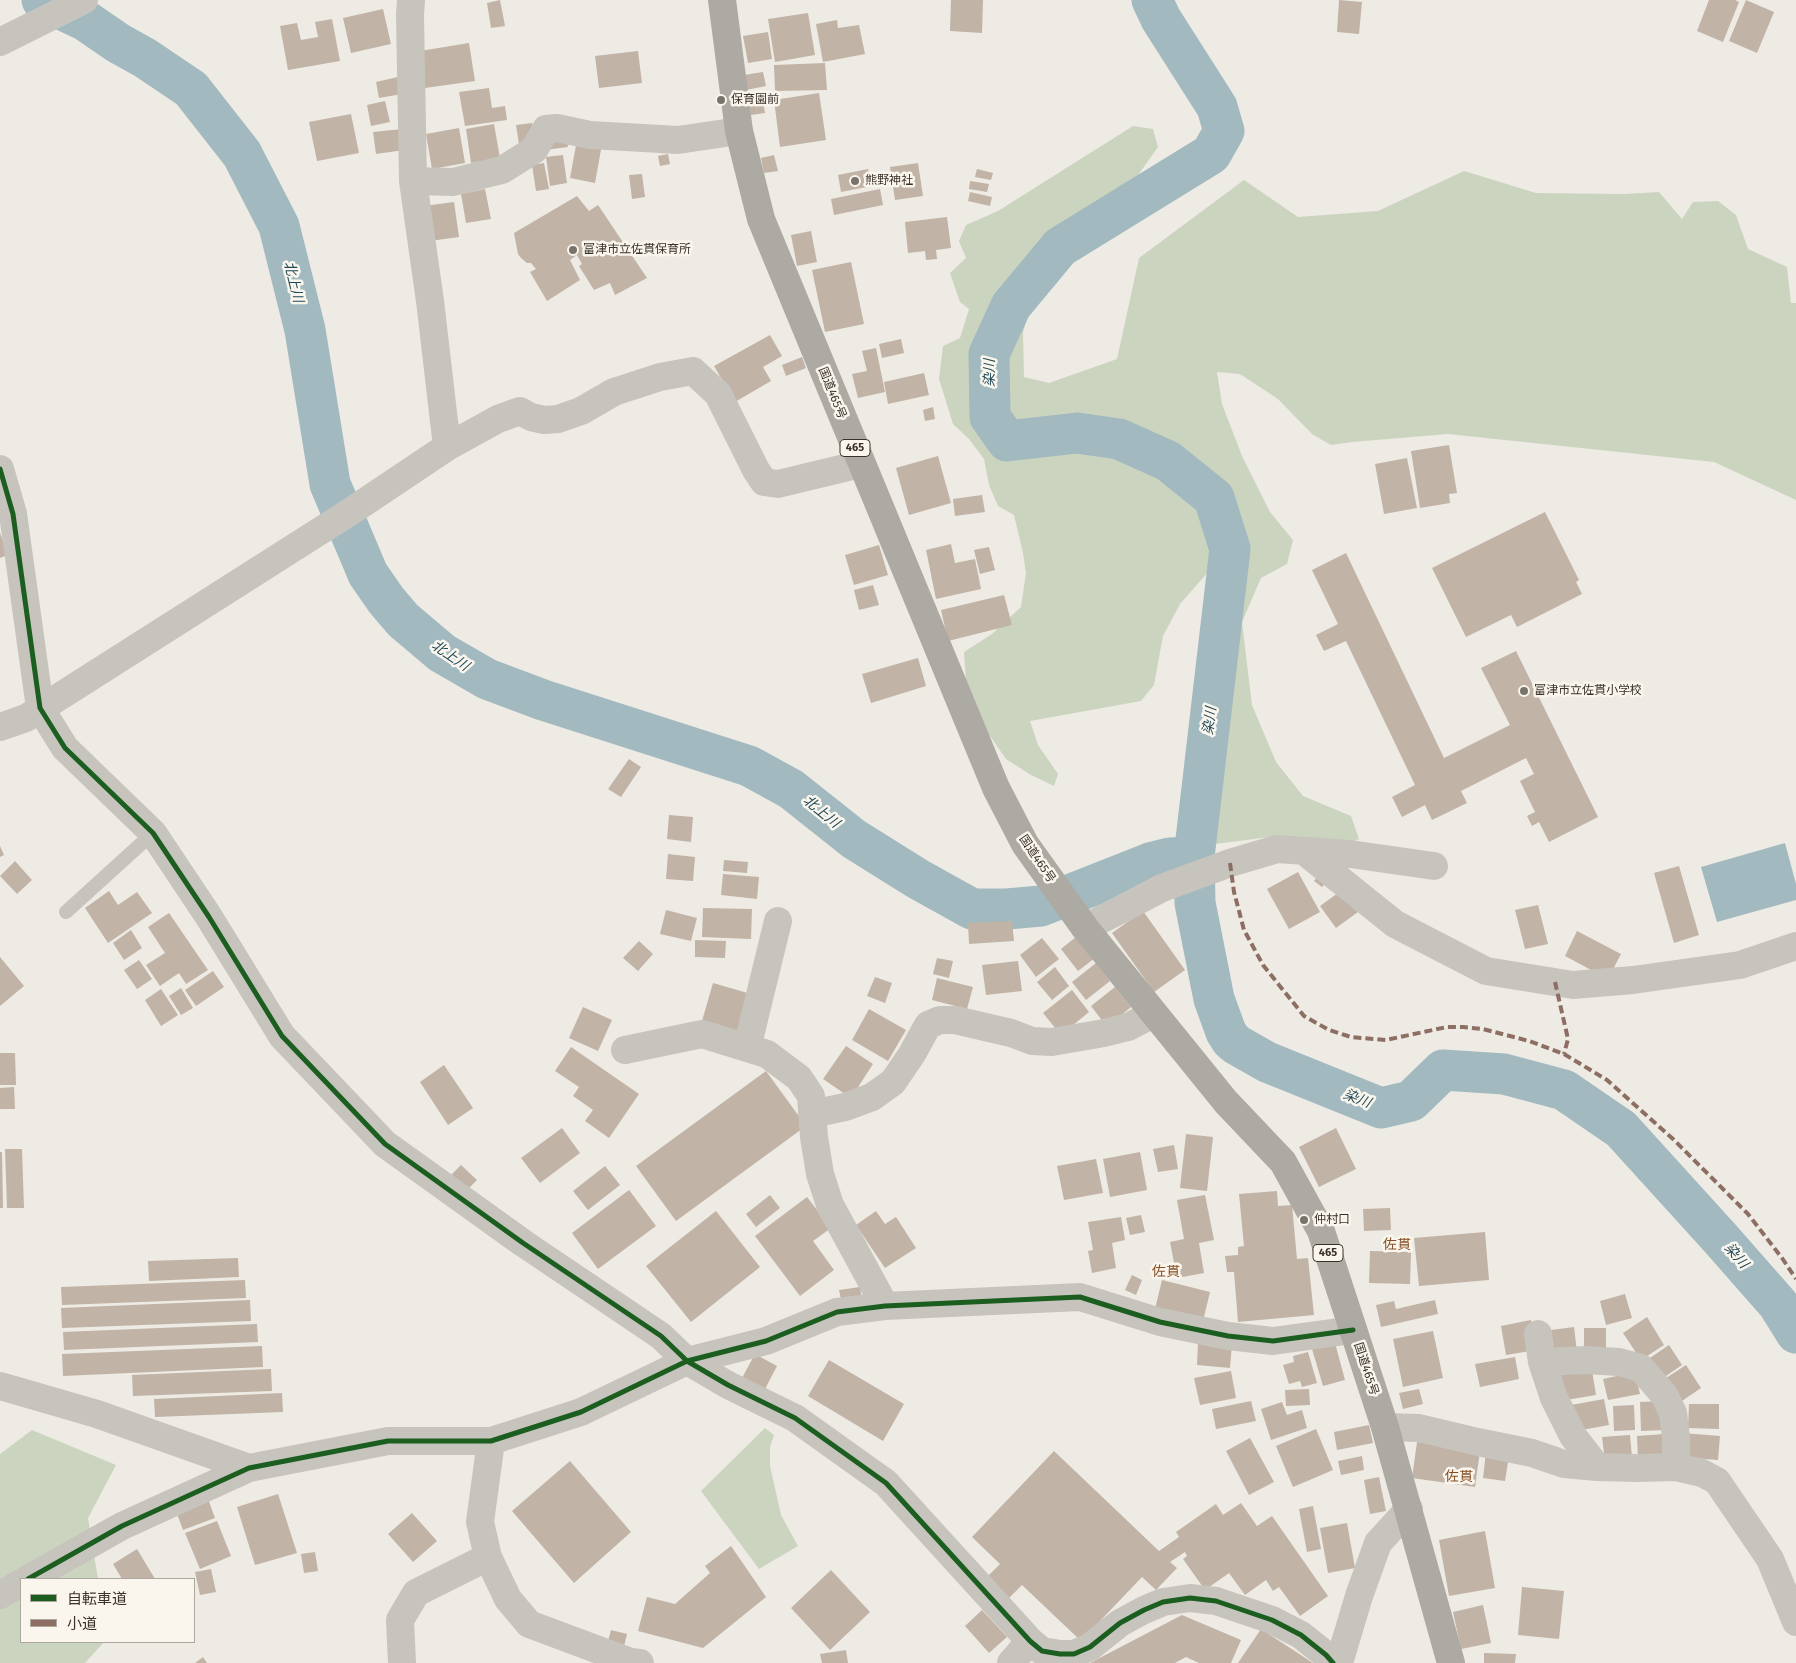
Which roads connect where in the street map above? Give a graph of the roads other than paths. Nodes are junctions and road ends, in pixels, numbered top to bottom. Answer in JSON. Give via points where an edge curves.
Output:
{"nodes":[{"id":1,"x":84,"y":0,"type":"edge"},
{"id":2,"x":411,"y":0,"type":"edge"},
{"id":3,"x":722,"y":0,"type":"edge"},
{"id":4,"x":0,"y":42,"type":"edge"},
{"id":5,"x":739,"y":131,"type":"junction"},
{"id":6,"x":413,"y":181,"type":"junction"},
{"id":7,"x":448,"y":447,"type":"junction"},
{"id":8,"x":861,"y":464,"type":"junction"},
{"id":9,"x":0,"y":469,"type":"edge"},
{"id":10,"x":40,"y":708,"type":"junction"},
{"id":11,"x":0,"y":727,"type":"edge"},
{"id":12,"x":153,"y":833,"type":"junction"},
{"id":13,"x":1304,"y":851,"type":"junction"},
{"id":14,"x":1434,"y":866,"type":"dead end"},
{"id":15,"x":66,"y":912,"type":"dead end"},
{"id":16,"x":1079,"y":920,"type":"junction"},
{"id":17,"x":778,"y":921,"type":"dead end"},
{"id":18,"x":1796,"y":946,"type":"edge"},
{"id":19,"x":1154,"y":1014,"type":"junction"},
{"id":20,"x":747,"y":1048,"type":"junction"},
{"id":21,"x":625,"y":1050,"type":"dead end"},
{"id":22,"x":812,"y":1114,"type":"junction"},
{"id":23,"x":885,"y":1306,"type":"junction"},
{"id":24,"x":1353,"y":1330,"type":"junction"},
{"id":25,"x":1538,"y":1334,"type":"dead end"},
{"id":26,"x":687,"y":1361,"type":"junction"},
{"id":27,"x":1542,"y":1362,"type":"junction"},
{"id":28,"x":0,"y":1386,"type":"edge"},
{"id":29,"x":1385,"y":1427,"type":"junction"},
{"id":30,"x":491,"y":1441,"type":"junction"},
{"id":31,"x":1597,"y":1467,"type":"junction"},
{"id":32,"x":1676,"y":1467,"type":"junction"},
{"id":33,"x":249,"y":1468,"type":"junction"},
{"id":34,"x":1409,"y":1510,"type":"junction"},
{"id":35,"x":488,"y":1557,"type":"junction"},
{"id":36,"x":30,"y":1578,"type":"edge"},
{"id":37,"x":20,"y":1584,"type":"edge"},
{"id":38,"x":0,"y":1595,"type":"edge"},
{"id":39,"x":1796,"y":1622,"type":"edge"},
{"id":40,"x":1030,"y":1641,"type":"junction"},
{"id":41,"x":402,"y":1663,"type":"edge"},
{"id":42,"x":640,"y":1663,"type":"edge"},
{"id":43,"x":1011,"y":1663,"type":"edge"},
{"id":44,"x":1333,"y":1663,"type":"edge"},
{"id":45,"x":1339,"y":1663,"type":"edge"},
{"id":46,"x":1451,"y":1663,"type":"edge"}],
"edges":[{"from":1,"to":4,"type":"street"},
{"from":2,"to":6,"type":"street"},
{"from":3,"to":5,"type":"highway","name":"国道465号","number":"465"},
{"from":5,"to":6,"type":"street","via":[[678,140],[546,129],[534,150],[502,170],[453,182]]},
{"from":5,"to":8,"type":"highway","name":"国道465号","number":"465","via":[[761,219]]},
{"from":6,"to":7,"type":"street"},
{"from":7,"to":8,"type":"street","via":[[520,411],[538,418],[558,419],[581,411],[614,392],[660,377],[693,371],[718,394],[764,482],[778,484]]},
{"from":7,"to":10,"type":"street"},
{"from":8,"to":16,"type":"highway","name":"国道465号","number":"465","via":[[996,788],[1025,844]]},
{"from":9,"to":10,"type":"street","via":[[12,514]]},
{"from":10,"to":11,"type":"street","via":[[26,718]]},
{"from":10,"to":12,"type":"street","via":[[65,748]]},
{"from":12,"to":15,"type":"lane"},
{"from":12,"to":26,"type":"street","via":[[282,1036],[386,1144],[523,1243],[661,1336]]},
{"from":13,"to":14,"type":"street"},
{"from":13,"to":16,"type":"street","via":[[1277,849],[1230,863]]},
{"from":13,"to":18,"type":"street","via":[[1395,924],[1486,971],[1574,985],[1740,965]]},
{"from":16,"to":19,"type":"highway","name":"国道465号","number":"465"},
{"from":17,"to":20,"type":"street"},
{"from":19,"to":22,"type":"street","via":[[1128,1027],[1052,1042],[1032,1041],[955,1020],[940,1020],[928,1024],[893,1082],[872,1097]]},
{"from":19,"to":24,"type":"highway","name":"国道465号","number":"465","via":[[1226,1102],[1283,1162],[1321,1231]]},
{"from":20,"to":21,"type":"street","via":[[702,1034]]},
{"from":20,"to":22,"type":"street","via":[[767,1054],[799,1078],[811,1096]]},
{"from":22,"to":23,"type":"street","via":[[820,1174],[830,1204]]},
{"from":23,"to":24,"type":"street","via":[[1080,1297],[1160,1322],[1228,1336],[1273,1341]]},
{"from":23,"to":26,"type":"street","via":[[837,1312],[766,1341]]},
{"from":24,"to":29,"type":"highway","name":"国道465号","number":"465"},
{"from":25,"to":27,"type":"street"},
{"from":26,"to":30,"type":"street","via":[[580,1412]]},
{"from":26,"to":40,"type":"street","via":[[795,1418],[886,1483]]},
{"from":27,"to":31,"type":"street","via":[[1554,1398],[1573,1436]]},
{"from":27,"to":32,"type":"street","via":[[1619,1362],[1641,1368],[1664,1395],[1673,1413]]},
{"from":28,"to":33,"type":"street","via":[[97,1414]]},
{"from":29,"to":31,"type":"street","via":[[1419,1428],[1532,1453],[1564,1464]]},
{"from":29,"to":34,"type":"highway","name":"国道465号","number":"465"},
{"from":30,"to":33,"type":"street","via":[[388,1440]]},
{"from":30,"to":35,"type":"street","via":[[480,1522]]},
{"from":31,"to":32,"type":"street"},
{"from":32,"to":39,"type":"street","via":[[1702,1473],[1717,1481],[1770,1559]]},
{"from":33,"to":36,"type":"street","via":[[122,1526]]},
{"from":34,"to":45,"type":"street","via":[[1378,1543]]},
{"from":34,"to":46,"type":"highway","name":"国道465号","number":"465"},
{"from":35,"to":41,"type":"street","via":[[416,1593],[400,1620]]},
{"from":35,"to":42,"type":"street","via":[[508,1599],[529,1624]]},
{"from":37,"to":38,"type":"street"},
{"from":40,"to":43,"type":"street"},
{"from":40,"to":44,"type":"street","via":[[1042,1650],[1074,1654],[1090,1647],[1120,1623],[1144,1610],[1163,1602],[1190,1598],[1216,1601],[1272,1620],[1301,1635]]}]}
